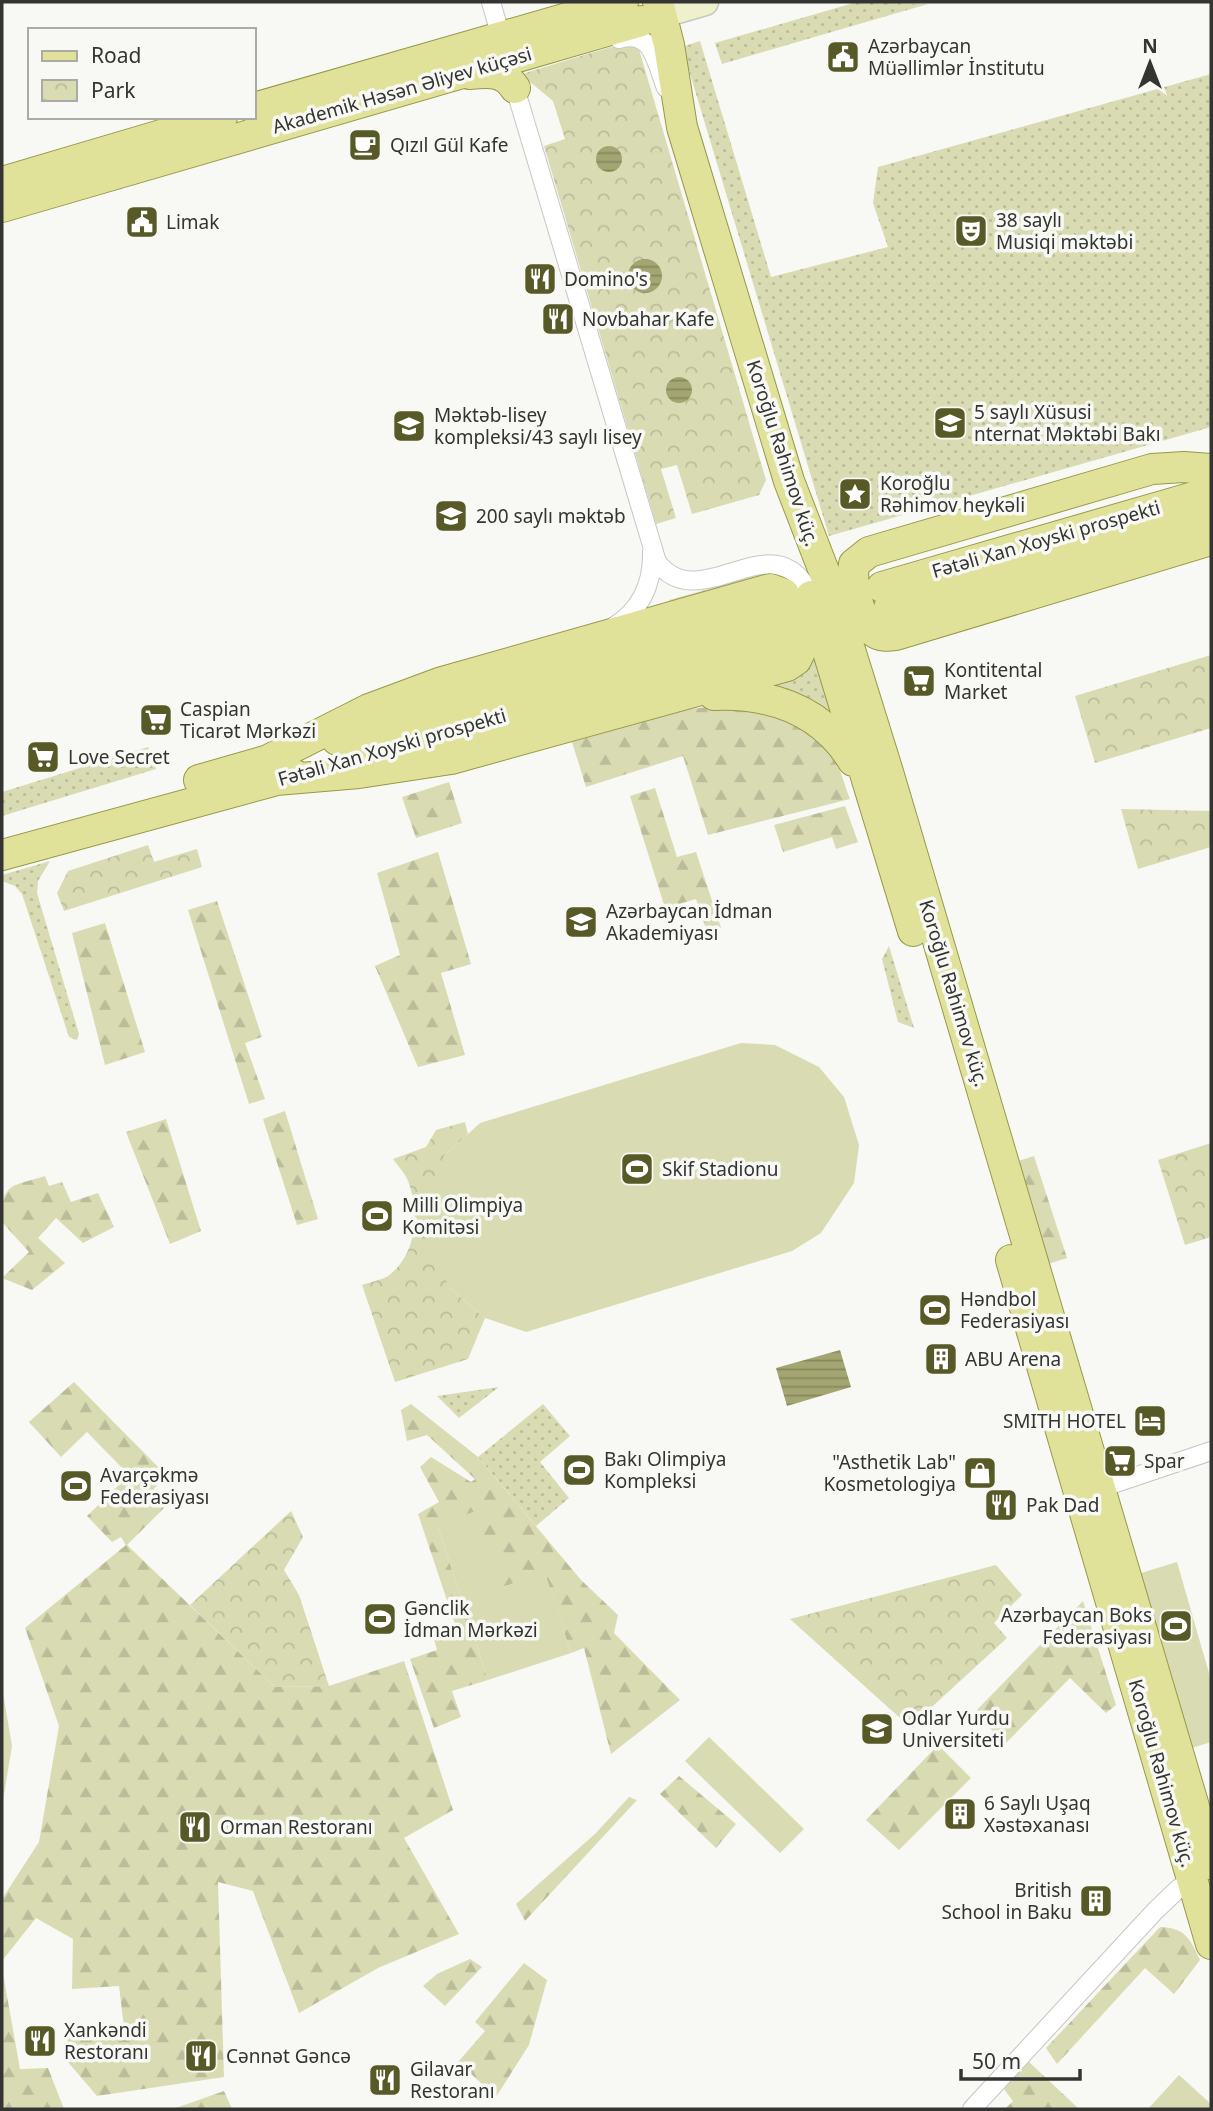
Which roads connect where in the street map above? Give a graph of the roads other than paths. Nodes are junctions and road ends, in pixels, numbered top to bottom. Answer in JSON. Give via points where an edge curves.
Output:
{"nodes":[{"id":1,"x":491,"y":2,"type":"edge"},
{"id":2,"x":705,"y":2,"type":"edge"},
{"id":3,"x":644,"y":8,"type":"edge"},
{"id":4,"x":501,"y":37,"type":"junction"},
{"id":5,"x":449,"y":76,"type":"junction"},
{"id":6,"x":515,"y":88,"type":"junction"},
{"id":7,"x":256,"y":107,"type":"edge"},
{"id":8,"x":217,"y":119,"type":"edge"},
{"id":9,"x":682,"y":127,"type":"junction"},
{"id":10,"x":2,"y":171,"type":"edge"},
{"id":11,"x":76,"y":172,"type":"junction"},
{"id":12,"x":2,"y":182,"type":"edge"},
{"id":13,"x":2,"y":207,"type":"edge"},
{"id":14,"x":2,"y":223,"type":"edge"},
{"id":15,"x":1211,"y":469,"type":"edge"},
{"id":16,"x":1211,"y":492,"type":"edge"},
{"id":17,"x":800,"y":514,"type":"junction"},
{"id":18,"x":1211,"y":517,"type":"edge"},
{"id":19,"x":1211,"y":541,"type":"edge"},
{"id":20,"x":652,"y":551,"type":"junction"},
{"id":21,"x":869,"y":552,"type":"junction"},
{"id":22,"x":811,"y":596,"type":"joint"},
{"id":23,"x":889,"y":610,"type":"junction"},
{"id":24,"x":778,"y":627,"type":"dead end"},
{"id":25,"x":592,"y":639,"type":"junction"},
{"id":26,"x":661,"y":700,"type":"junction"},
{"id":27,"x":874,"y":729,"type":"junction"},
{"id":28,"x":272,"y":770,"type":"junction"},
{"id":29,"x":872,"y":798,"type":"junction"},
{"id":30,"x":2,"y":835,"type":"edge"},
{"id":31,"x":2,"y":855,"type":"edge"},
{"id":32,"x":1211,"y":1451,"type":"edge"},
{"id":33,"x":1101,"y":1488,"type":"junction"},
{"id":34,"x":1206,"y":1864,"type":"edge"},
{"id":35,"x":1211,"y":1944,"type":"edge"},
{"id":36,"x":972,"y":2109,"type":"edge"}],
"edges":[{"from":1,"to":4,"type":"street"},
{"from":2,"to":3,"type":"main road","name":"Akademik Həsən Əliyev küçəsi"},
{"from":3,"to":4,"type":"main road","name":"Akademik Həsən Əliyev küçəsi"},
{"from":3,"to":5,"type":"main road","name":"Akademik Həsən Əliyev küçəsi"},
{"from":3,"to":9,"type":"main road","name":"Koroğlu Rəhimov küç."},
{"from":4,"to":7,"type":"main road","name":"Akademik Həsən Əliyev küçəsi"},
{"from":5,"to":6,"type":"main road","via":[[498,73]]},
{"from":5,"to":11,"type":"main road","name":"Akademik Həsən Əliyev küçəsi"},
{"from":6,"to":9,"type":"street","via":[[517,73],[526,65],[636,35],[648,44]]},
{"from":6,"to":20,"type":"street"},
{"from":8,"to":11,"type":"main road","name":"Akademik Həsən Əliyev küçəsi"},
{"from":9,"to":17,"type":"main road","name":"Koroğlu Rəhimov küç."},
{"from":10,"to":11,"type":"main road"},
{"from":11,"to":12,"type":"main road","name":"Akademik Həsən Əliyev küçəsi"},
{"from":11,"to":13,"type":"main road","name":"Akademik Həsən Əliyev küçəsi"},
{"from":11,"to":14,"type":"main road"},
{"from":15,"to":21,"type":"main road","via":[[1152,470]]},
{"from":16,"to":23,"type":"main road","name":"Fətəli Xan Xoyski prospekti"},
{"from":17,"to":21,"type":"main road","via":[[823,549],[842,555]]},
{"from":17,"to":27,"type":"main road","name":"Koroğlu Rəhimov küç.","via":[[832,592]]},
{"from":18,"to":23,"type":"main road","name":"Fətəli Xan Xoyski prospekti"},
{"from":19,"to":23,"type":"main road"},
{"from":20,"to":22,"type":"street","via":[[663,569],[681,581],[778,564],[798,575]]},
{"from":20,"to":25,"type":"street","via":[[649,586],[636,608]]},
{"from":21,"to":23,"type":"main road","via":[[858,559],[853,570],[865,621],[876,634]]},
{"from":22,"to":29,"type":"main road","name":"Koroğlu Rəhimov küç."},
{"from":23,"to":27,"type":"main road","via":[[870,672]]},
{"from":24,"to":28,"type":"main road","name":"Fətəli Xan Xoyski prospekti"},
{"from":25,"to":26,"type":"main road","via":[[770,589],[784,594],[800,644],[796,660]]},
{"from":25,"to":28,"type":"main road","via":[[395,698]]},
{"from":26,"to":28,"type":"main road","via":[[451,758],[359,773]]},
{"from":26,"to":29,"type":"main road","via":[[734,694],[761,696],[796,708],[836,736]]},
{"from":27,"to":33,"type":"main road","name":"Koroğlu Rəhimov küç."},
{"from":28,"to":30,"type":"main road","name":"Fətəli Xan Xoyski prospekti"},
{"from":28,"to":31,"type":"main road","name":"Fətəli Xan Xoyski prospekti"},
{"from":29,"to":34,"type":"main road","name":"Koroğlu Rəhimov küç.","via":[[1146,1715]]},
{"from":32,"to":33,"type":"street"},
{"from":33,"to":34,"type":"main road","name":"Koroğlu Rəhimov küç."},
{"from":34,"to":35,"type":"main road","name":"Koroğlu Rəhimov küç."},
{"from":34,"to":36,"type":"street","via":[[1155,1911]]}]}
